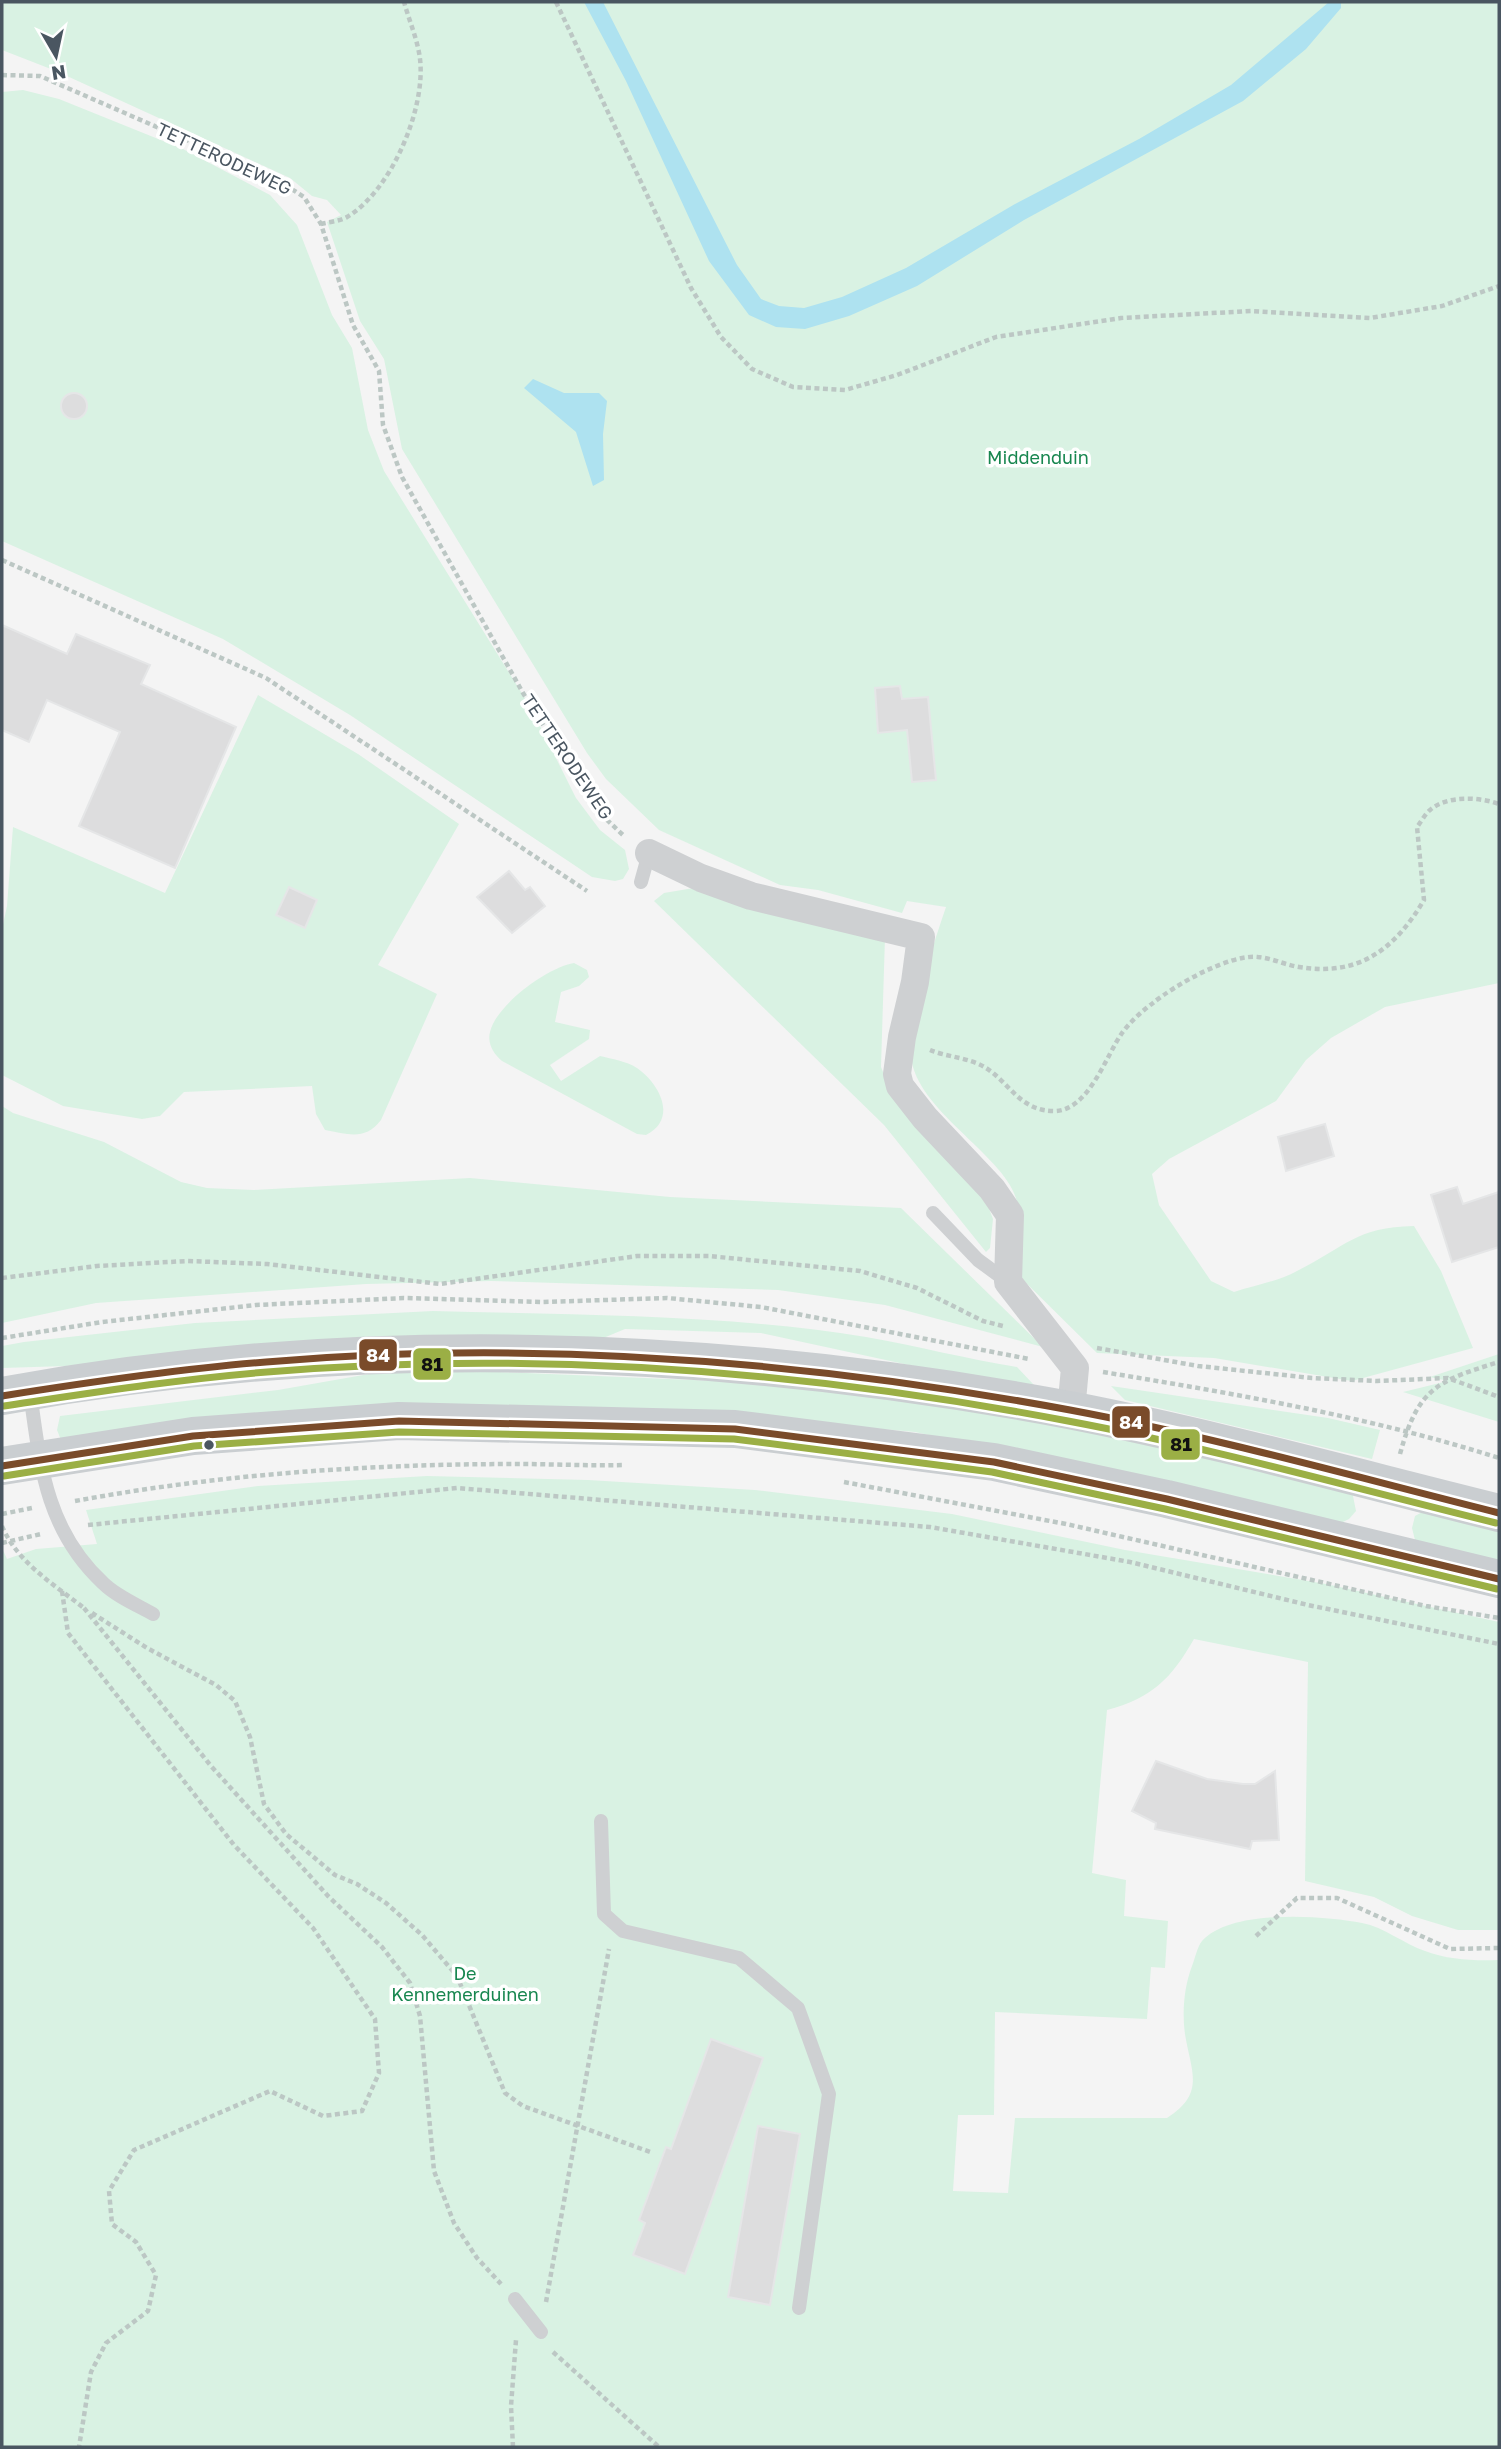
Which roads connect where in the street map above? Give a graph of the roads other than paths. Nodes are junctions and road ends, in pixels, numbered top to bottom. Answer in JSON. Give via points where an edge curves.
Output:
{"nodes":[{"id":1,"x":649,"y":853,"type":"joint"},
{"id":2,"x":641,"y":882,"type":"dead end"},
{"id":3,"x":933,"y":1213,"type":"dead end"},
{"id":4,"x":1008,"y":1282,"type":"junction"},
{"id":5,"x":16,"y":1393,"type":"edge"},
{"id":6,"x":1070,"y":1410,"type":"junction"},
{"id":7,"x":39,"y":1458,"type":"junction"},
{"id":8,"x":2,"y":1466,"type":"edge"},
{"id":9,"x":1499,"y":1513,"type":"edge"},
{"id":10,"x":1499,"y":1579,"type":"edge"},
{"id":11,"x":153,"y":1614,"type":"dead end"},
{"id":12,"x":601,"y":1821,"type":"dead end"},
{"id":13,"x":515,"y":2299,"type":"road end"},
{"id":14,"x":799,"y":2308,"type":"dead end"},
{"id":15,"x":541,"y":2332,"type":"road end"}],
"edges":[{"from":1,"to":2,"type":"lane"},
{"from":1,"to":4,"type":"street","via":[[751,896],[921,937],[897,1074],[906,1098],[992,1189],[1010,1215]]},
{"from":3,"to":4,"type":"lane","via":[[978,1260]]},
{"from":4,"to":6,"type":"street","via":[[1075,1368]]},
{"from":5,"to":6,"type":"main road","via":[[227,1364],[349,1356],[629,1356],[876,1379]]},
{"from":5,"to":7,"type":"lane"},
{"from":6,"to":9,"type":"main road"},
{"from":7,"to":8,"type":"main road"},
{"from":7,"to":10,"type":"main road","via":[[193,1436],[400,1421],[735,1429],[994,1462]]},
{"from":7,"to":11,"type":"lane","via":[[50,1505],[69,1543],[103,1584]]},
{"from":12,"to":14,"type":"lane","via":[[604,1914],[623,1931],[739,1958],[798,2008],[829,2094]]},
{"from":13,"to":15,"type":"lane"}]}
